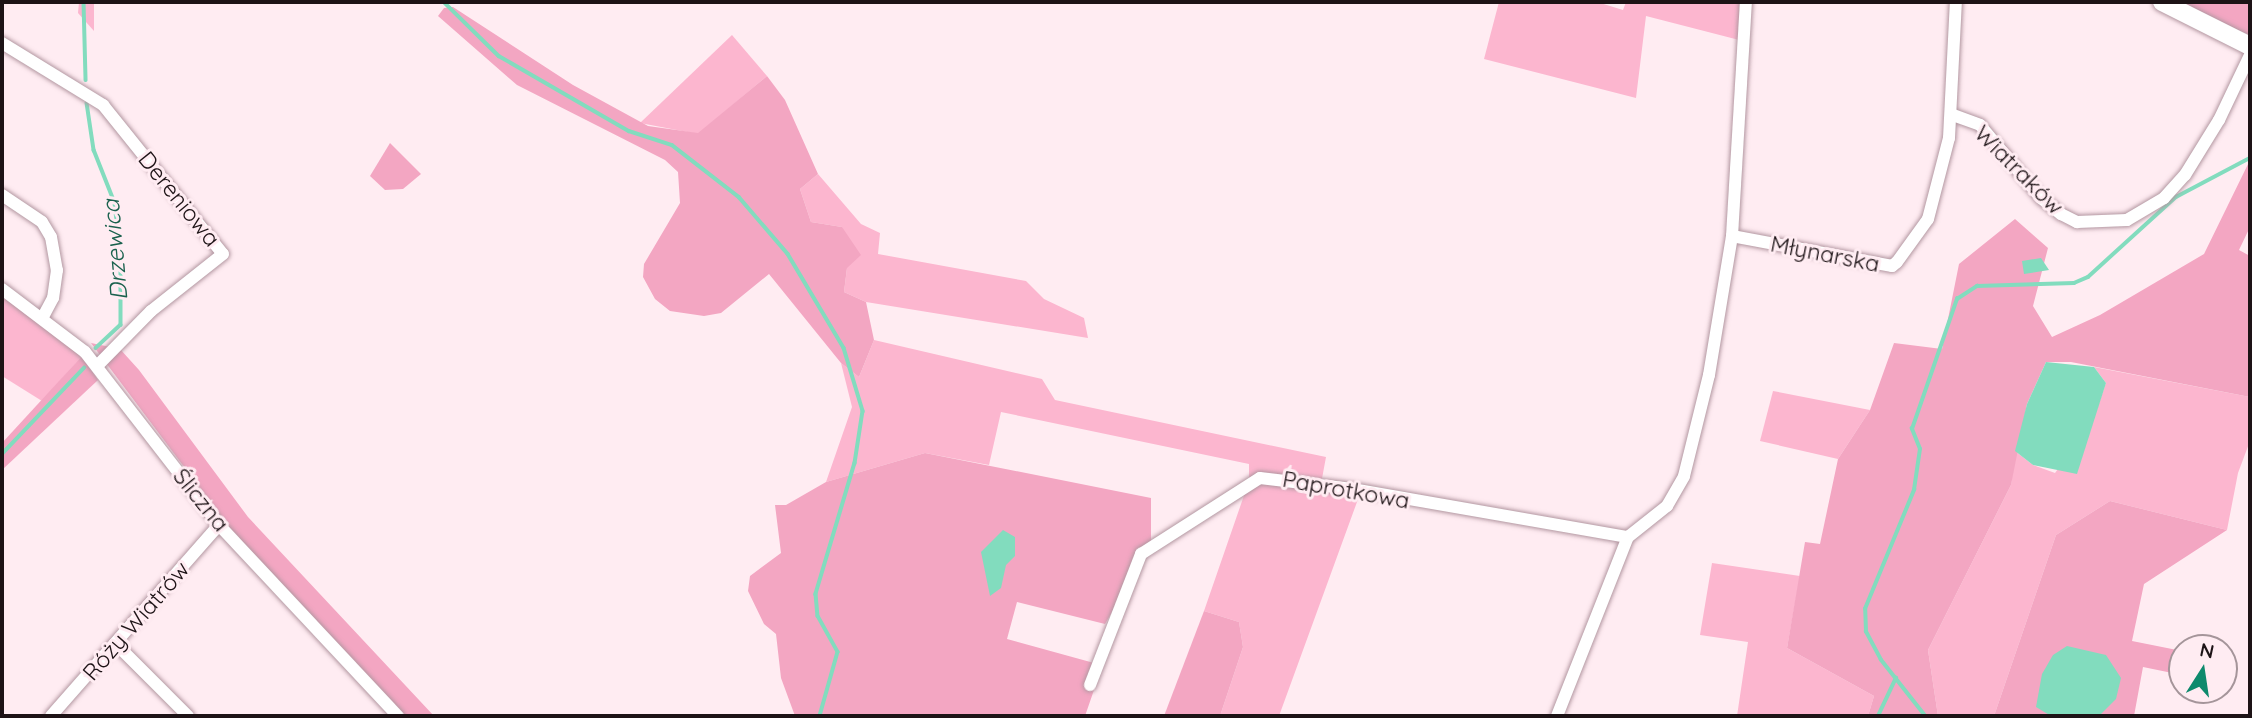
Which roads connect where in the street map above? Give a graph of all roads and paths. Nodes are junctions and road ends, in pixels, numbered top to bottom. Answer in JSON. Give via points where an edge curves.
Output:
{"nodes":[{"id":1,"x":1746,"y":2,"type":"edge"},
{"id":2,"x":1956,"y":2,"type":"edge"},
{"id":3,"x":2162,"y":2,"type":"edge"},
{"id":4,"x":2,"y":43,"type":"edge"},
{"id":5,"x":2250,"y":46,"type":"edge"},
{"id":6,"x":2250,"y":55,"type":"edge"},
{"id":7,"x":1952,"y":115,"type":"junction"},
{"id":8,"x":2,"y":195,"type":"edge"},
{"id":9,"x":1732,"y":236,"type":"junction"},
{"id":10,"x":2,"y":289,"type":"edge"},
{"id":11,"x":43,"y":317,"type":"junction"},
{"id":12,"x":97,"y":366,"type":"junction"},
{"id":13,"x":219,"y":525,"type":"junction"},
{"id":14,"x":1628,"y":537,"type":"junction"},
{"id":15,"x":116,"y":644,"type":"junction"},
{"id":16,"x":1090,"y":685,"type":"dead end"},
{"id":17,"x":51,"y":716,"type":"edge"},
{"id":18,"x":187,"y":716,"type":"edge"},
{"id":19,"x":398,"y":716,"type":"edge"},
{"id":20,"x":1557,"y":716,"type":"edge"}],
"edges":[{"from":1,"to":9,"type":"street"},
{"from":2,"to":7,"type":"street","name":"Młynarska"},
{"from":3,"to":5,"type":"main road"},
{"from":4,"to":12,"type":"street","name":"Dereniowa","via":[[103,105],[223,254],[151,311]]},
{"from":6,"to":7,"type":"street","name":"Wiatraków","via":[[2219,120],[2185,175],[2164,198],[2127,220],[2077,222],[2061,214],[2041,198],[1980,125]]},
{"from":7,"to":9,"type":"street","name":"Młynarska","via":[[1928,219],[1892,266]]},
{"from":8,"to":11,"type":"street","via":[[42,222],[51,237],[57,271],[53,298]]},
{"from":9,"to":14,"type":"street","via":[[1709,375],[1684,476],[1667,506]]},
{"from":10,"to":11,"type":"street","name":"Śliczna"},
{"from":11,"to":12,"type":"street","name":"Śliczna"},
{"from":12,"to":13,"type":"street","name":"Śliczna"},
{"from":13,"to":15,"type":"street","name":"Róży Wiatrów"},
{"from":13,"to":19,"type":"street","name":"Śliczna"},
{"from":14,"to":16,"type":"street","name":"Paprotkowa","via":[[1352,489],[1260,478],[1141,554],[1112,617]]},
{"from":14,"to":20,"type":"street"},
{"from":15,"to":17,"type":"street","name":"Róży Wiatrów"},
{"from":15,"to":18,"type":"street"}]}
